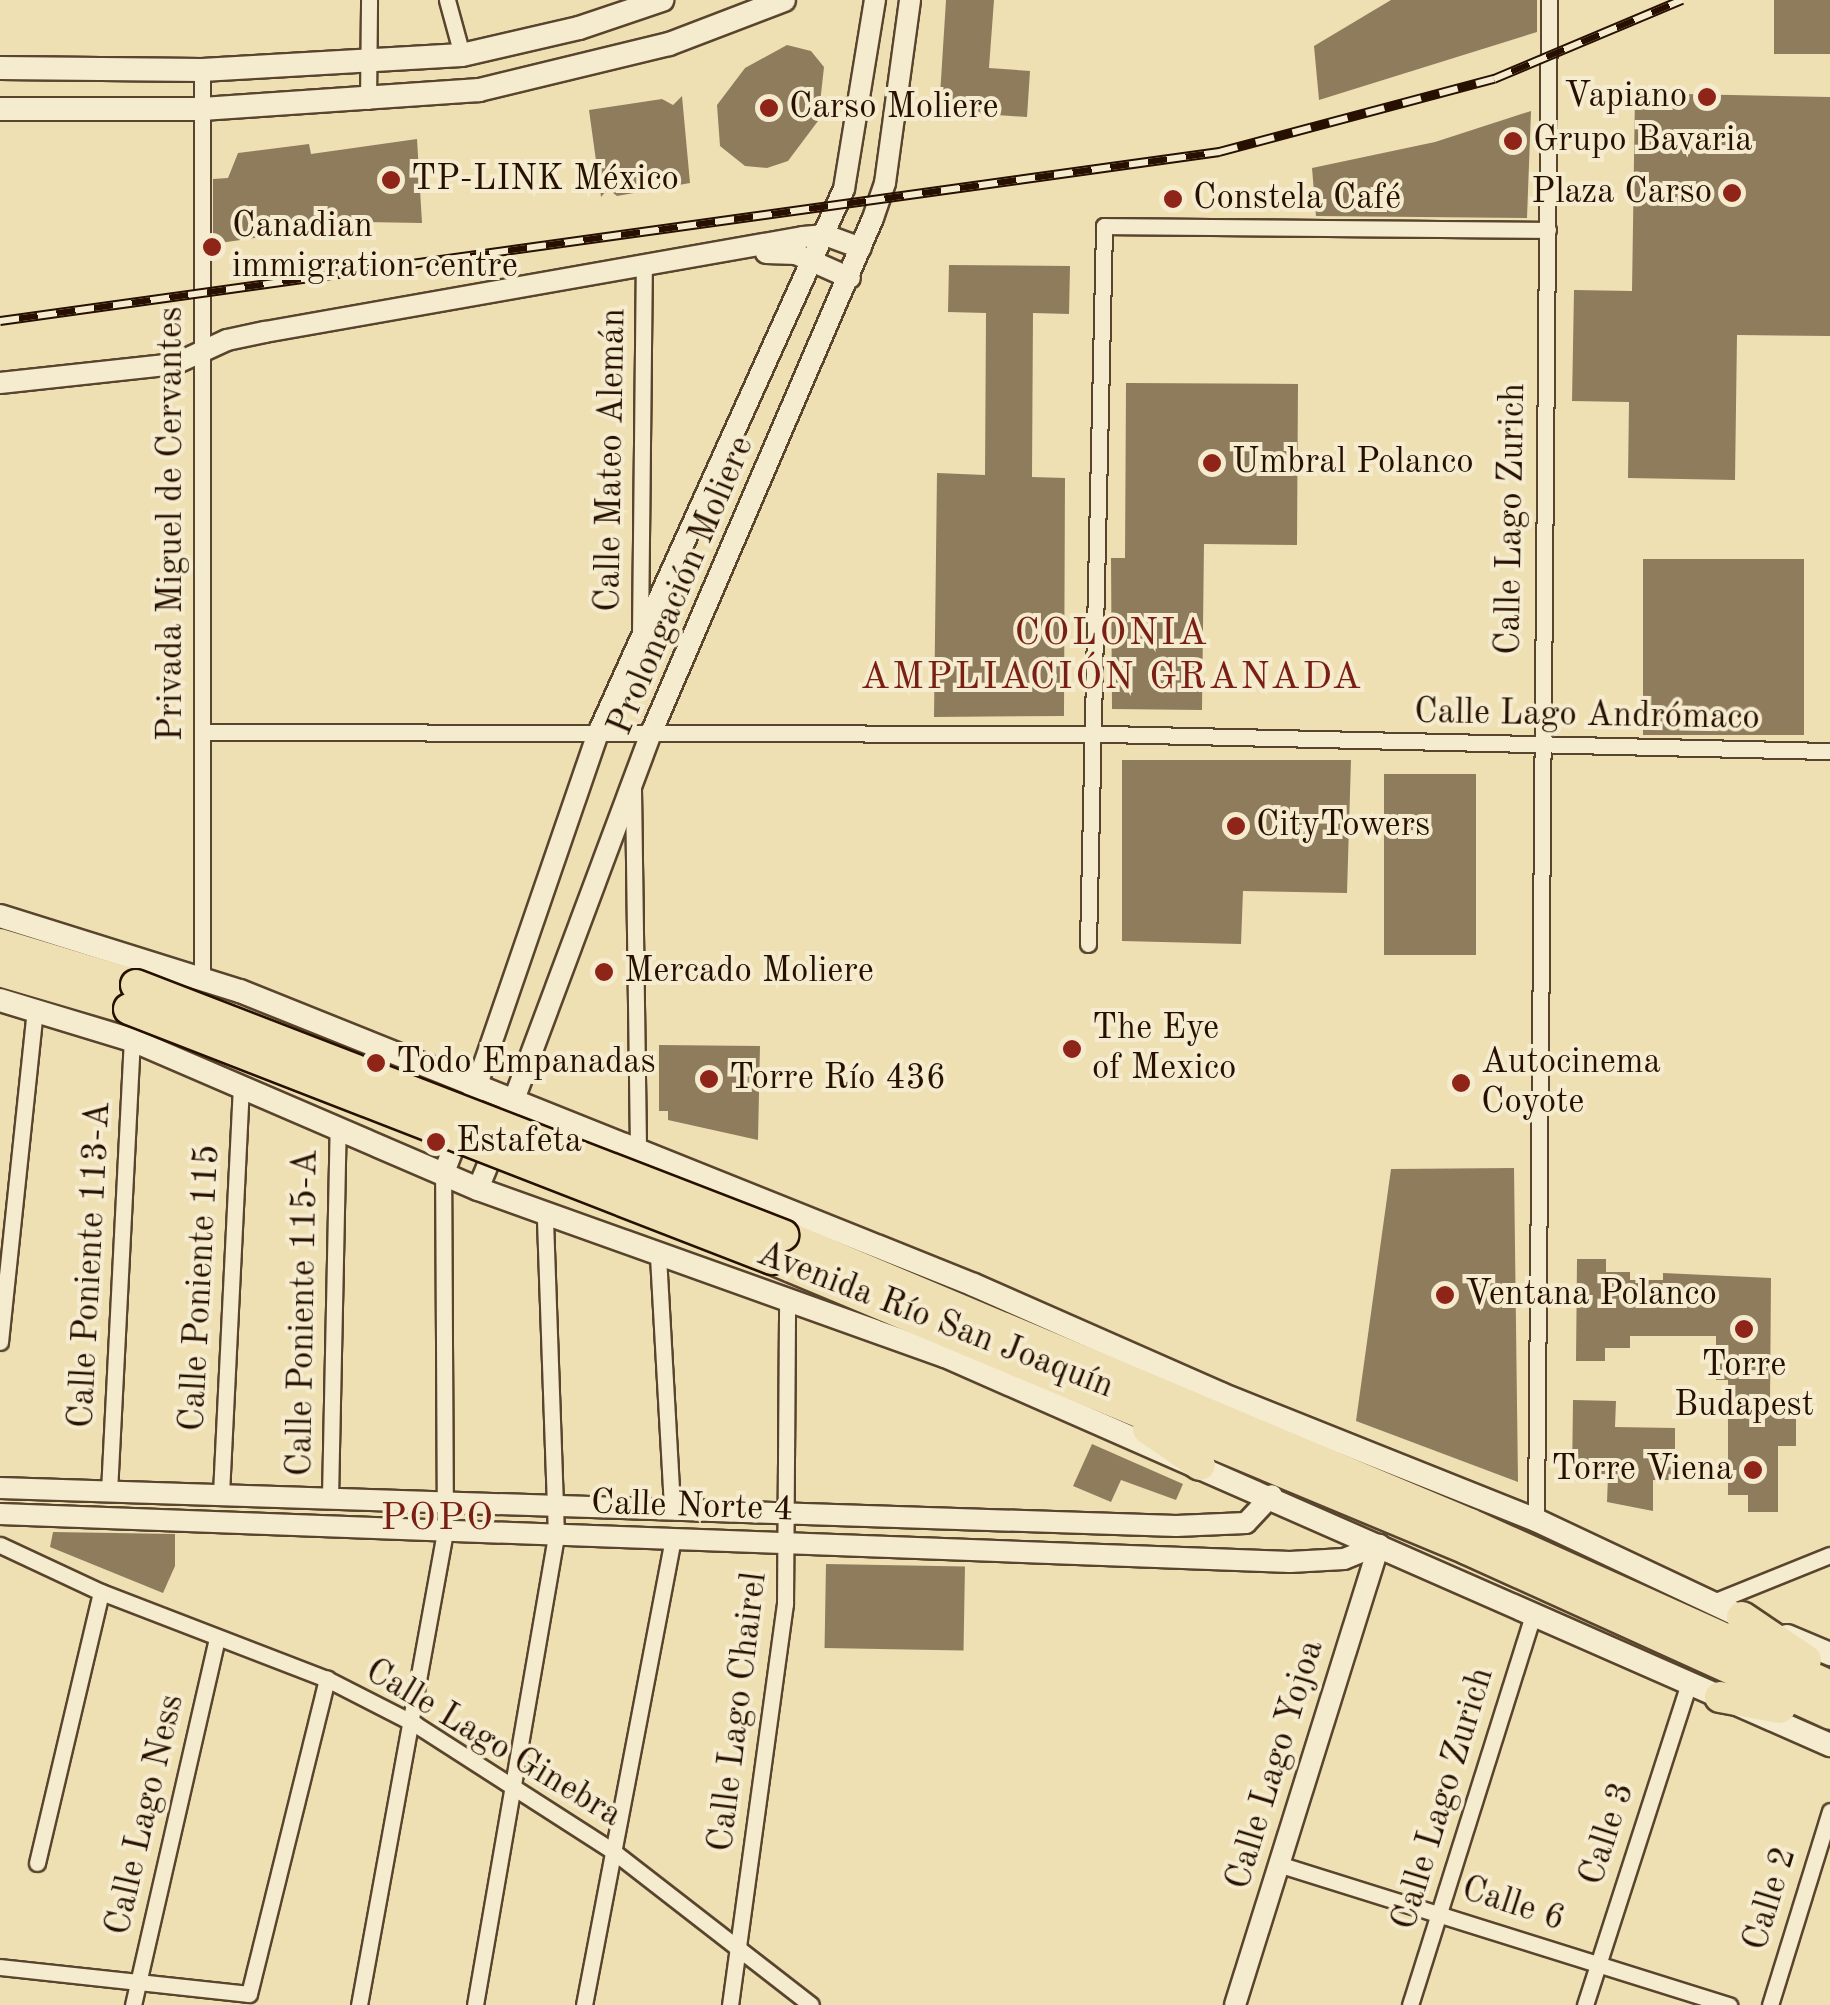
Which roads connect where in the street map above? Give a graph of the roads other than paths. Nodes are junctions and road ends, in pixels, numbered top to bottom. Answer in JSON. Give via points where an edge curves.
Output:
{"nodes":[{"id":1,"x":369,"y":0,"type":"edge"},
{"id":2,"x":447,"y":0,"type":"edge"},
{"id":3,"x":784,"y":0,"type":"edge"},
{"id":4,"x":875,"y":0,"type":"edge"},
{"id":5,"x":910,"y":0,"type":"edge"},
{"id":6,"x":1548,"y":0,"type":"edge"},
{"id":7,"x":658,"y":1,"type":"edge"},
{"id":8,"x":669,"y":44,"type":"junction"},
{"id":9,"x":462,"y":55,"type":"junction"},
{"id":10,"x":369,"y":64,"type":"junction"},
{"id":11,"x":0,"y":68,"type":"edge"},
{"id":12,"x":202,"y":70,"type":"junction"},
{"id":13,"x":368,"y":101,"type":"junction"},
{"id":14,"x":0,"y":109,"type":"edge"},
{"id":15,"x":202,"y":109,"type":"junction"},
{"id":16,"x":1548,"y":230,"type":"junction"},
{"id":17,"x":825,"y":235,"type":"junction"},
{"id":18,"x":861,"y":248,"type":"junction"},
{"id":19,"x":734,"y":251,"type":"junction"},
{"id":20,"x":814,"y":263,"type":"junction"},
{"id":21,"x":644,"y":269,"type":"junction"},
{"id":22,"x":850,"y":278,"type":"junction"},
{"id":23,"x":203,"y":355,"type":"junction"},
{"id":24,"x":0,"y":383,"type":"edge"},
{"id":25,"x":640,"y":652,"type":"junction"},
{"id":26,"x":599,"y":731,"type":"junction"},
{"id":27,"x":652,"y":731,"type":"junction"},
{"id":28,"x":202,"y":732,"type":"junction"},
{"id":29,"x":1093,"y":733,"type":"junction"},
{"id":30,"x":1538,"y":746,"type":"junction"},
{"id":31,"x":1830,"y":752,"type":"edge"},
{"id":32,"x":633,"y":788,"type":"junction"},
{"id":33,"x":0,"y":916,"type":"edge"},
{"id":34,"x":0,"y":944,"type":"edge"},
{"id":35,"x":1088,"y":944,"type":"dead end"},
{"id":36,"x":0,"y":971,"type":"edge"},
{"id":37,"x":202,"y":978,"type":"junction"},
{"id":38,"x":240,"y":991,"type":"junction"},
{"id":39,"x":132,"y":997,"type":"junction"},
{"id":40,"x":0,"y":1000,"type":"edge"},
{"id":41,"x":35,"y":1011,"type":"junction"},
{"id":42,"x":132,"y":1040,"type":"junction"},
{"id":43,"x":206,"y":1070,"type":"junction"},
{"id":44,"x":240,"y":1086,"type":"junction"},
{"id":45,"x":477,"y":1087,"type":"junction"},
{"id":46,"x":514,"y":1102,"type":"junction"},
{"id":47,"x":338,"y":1130,"type":"junction"},
{"id":48,"x":638,"y":1150,"type":"junction"},
{"id":49,"x":444,"y":1175,"type":"junction"},
{"id":50,"x":478,"y":1189,"type":"junction"},
{"id":51,"x":545,"y":1215,"type":"junction"},
{"id":52,"x":658,"y":1256,"type":"junction"},
{"id":53,"x":786,"y":1304,"type":"junction"},
{"id":54,"x":0,"y":1342,"type":"edge"},
{"id":55,"x":1116,"y":1387,"type":"junction"},
{"id":56,"x":1222,"y":1394,"type":"junction"},
{"id":57,"x":1200,"y":1465,"type":"junction"},
{"id":58,"x":0,"y":1488,"type":"edge"},
{"id":59,"x":109,"y":1492,"type":"junction"},
{"id":60,"x":221,"y":1494,"type":"junction"},
{"id":61,"x":1272,"y":1496,"type":"junction"},
{"id":62,"x":330,"y":1497,"type":"junction"},
{"id":63,"x":446,"y":1502,"type":"junction"},
{"id":64,"x":557,"y":1504,"type":"junction"},
{"id":65,"x":672,"y":1507,"type":"junction"},
{"id":66,"x":786,"y":1510,"type":"junction"},
{"id":67,"x":0,"y":1514,"type":"edge"},
{"id":68,"x":1536,"y":1520,"type":"junction"},
{"id":69,"x":445,"y":1532,"type":"junction"},
{"id":70,"x":556,"y":1535,"type":"junction"},
{"id":71,"x":673,"y":1539,"type":"junction"},
{"id":72,"x":788,"y":1542,"type":"junction"},
{"id":73,"x":1379,"y":1544,"type":"junction"},
{"id":74,"x":0,"y":1545,"type":"edge"},
{"id":75,"x":1830,"y":1556,"type":"edge"},
{"id":76,"x":100,"y":1592,"type":"junction"},
{"id":77,"x":1711,"y":1603,"type":"junction"},
{"id":78,"x":1534,"y":1612,"type":"junction"},
{"id":79,"x":1742,"y":1617,"type":"junction"},
{"id":80,"x":217,"y":1638,"type":"junction"},
{"id":81,"x":1830,"y":1654,"type":"edge"},
{"id":82,"x":1830,"y":1675,"type":"edge"},
{"id":83,"x":327,"y":1679,"type":"junction"},
{"id":84,"x":1689,"y":1683,"type":"junction"},
{"id":85,"x":1830,"y":1686,"type":"edge"},
{"id":86,"x":1720,"y":1697,"type":"junction"},
{"id":87,"x":1830,"y":1717,"type":"edge"},
{"id":88,"x":415,"y":1724,"type":"junction"},
{"id":89,"x":1830,"y":1745,"type":"edge"},
{"id":90,"x":516,"y":1788,"type":"junction"},
{"id":91,"x":1830,"y":1812,"type":"edge"},
{"id":92,"x":614,"y":1852,"type":"junction"},
{"id":93,"x":38,"y":1862,"type":"dead end"},
{"id":94,"x":1278,"y":1864,"type":"junction"},
{"id":95,"x":1440,"y":1913,"type":"junction"},
{"id":96,"x":740,"y":1952,"type":"junction"},
{"id":97,"x":1598,"y":1963,"type":"junction"},
{"id":98,"x":0,"y":1967,"type":"edge"},
{"id":99,"x":138,"y":1981,"type":"junction"},
{"id":100,"x":133,"y":2005,"type":"edge"},
{"id":101,"x":360,"y":2005,"type":"edge"},
{"id":102,"x":475,"y":2005,"type":"edge"},
{"id":103,"x":584,"y":2005,"type":"edge"},
{"id":104,"x":730,"y":2005,"type":"edge"},
{"id":105,"x":811,"y":2005,"type":"edge"},
{"id":106,"x":1235,"y":2005,"type":"edge"},
{"id":107,"x":1410,"y":2005,"type":"edge"},
{"id":108,"x":1585,"y":2005,"type":"edge"},
{"id":109,"x":1729,"y":2005,"type":"edge"},
{"id":110,"x":1770,"y":2005,"type":"edge"}],
"edges":[{"from":1,"to":10,"type":"street"},
{"from":2,"to":9,"type":"street"},
{"from":3,"to":8,"type":"main road"},
{"from":4,"to":17,"type":"street","name":"Prolongación Moliere","via":[[851,165]]},
{"from":5,"to":18,"type":"street","name":"Prolongación Moliere","via":[[885,183]]},
{"from":6,"to":16,"type":"street","name":"Calle Lago Zurich"},
{"from":7,"to":8,"type":"main road"},
{"from":7,"to":9,"type":"main road","via":[[579,28]]},
{"from":8,"to":13,"type":"main road","via":[[479,90]]},
{"from":9,"to":10,"type":"main road"},
{"from":10,"to":12,"type":"main road"},
{"from":10,"to":13,"type":"street"},
{"from":11,"to":12,"type":"main road"},
{"from":12,"to":15,"type":"street","name":"Privada Miguel de Cervantes"},
{"from":13,"to":15,"type":"main road"},
{"from":14,"to":15,"type":"main road"},
{"from":15,"to":23,"type":"street","name":"Privada Miguel de Cervantes"},
{"from":16,"to":29,"type":"street","via":[[1104,226]]},
{"from":16,"to":30,"type":"street","name":"Calle Lago Zurich"},
{"from":17,"to":18,"type":"street"},
{"from":17,"to":19,"type":"street"},
{"from":17,"to":20,"type":"street","name":"Prolongación Moliere"},
{"from":18,"to":22,"type":"street","name":"Prolongación Moliere"},
{"from":19,"to":20,"type":"street","via":[[796,254]]},
{"from":19,"to":21,"type":"street"},
{"from":20,"to":22,"type":"street"},
{"from":20,"to":25,"type":"street","name":"Prolongación Moliere"},
{"from":21,"to":23,"type":"street","via":[[265,332],[227,340]]},
{"from":21,"to":25,"type":"street","name":"Calle Mateo Alemán"},
{"from":22,"to":27,"type":"street","name":"Prolongación Moliere"},
{"from":23,"to":24,"type":"street","via":[[175,364]]},
{"from":23,"to":28,"type":"street","name":"Privada Miguel de Cervantes"},
{"from":25,"to":26,"type":"street","name":"Prolongación Moliere"},
{"from":26,"to":27,"type":"street","name":"Calle Lago Andrómaco"},
{"from":26,"to":28,"type":"street","name":"Calle Lago Andrómaco"},
{"from":26,"to":45,"type":"street","name":"Prolongación Moliere"},
{"from":27,"to":29,"type":"street","name":"Calle Lago Andrómaco"},
{"from":27,"to":32,"type":"street","name":"Prolongación Moliere"},
{"from":28,"to":37,"type":"street","name":"Privada Miguel de Cervantes"},
{"from":29,"to":30,"type":"street","name":"Calle Lago Andrómaco"},
{"from":29,"to":35,"type":"street"},
{"from":30,"to":31,"type":"street","name":"Calle Lago Andrómaco"},
{"from":30,"to":68,"type":"street","name":"Calle Lago Zurich"},
{"from":32,"to":46,"type":"street","name":"Prolongación Moliere"},
{"from":32,"to":48,"type":"street"},
{"from":33,"to":37,"type":"main road","name":"Avenida Río San Joaquín"},
{"from":34,"to":39,"type":"highway","name":"Avenida Río San Joaquín"},
{"from":36,"to":39,"type":"highway","name":"Avenida Río San Joaquín"},
{"from":37,"to":38,"type":"main road","name":"Avenida Río San Joaquín"},
{"from":38,"to":43,"type":"main road","via":[[232,1036]]},
{"from":38,"to":45,"type":"main road","name":"Avenida Río San Joaquín"},
{"from":39,"to":55,"type":"highway","name":"Avenida Río San Joaquín","bridge":true,"via":[[778,1247]]},
{"from":40,"to":41,"type":"main road","name":"Avenida Río San Joaquín"},
{"from":41,"to":42,"type":"main road","name":"Avenida Río San Joaquín"},
{"from":41,"to":54,"type":"street"},
{"from":42,"to":43,"type":"main road","name":"Avenida Río San Joaquín"},
{"from":42,"to":59,"type":"street","name":"Calle Poniente 113-A"},
{"from":43,"to":44,"type":"main road","name":"Avenida Río San Joaquín"},
{"from":44,"to":47,"type":"main road","name":"Avenida Río San Joaquín"},
{"from":44,"to":60,"type":"street","name":"Calle Poniente 115"},
{"from":45,"to":46,"type":"main road","name":"Avenida Río San Joaquín"},
{"from":45,"to":49,"type":"street","name":"Prolongación Moliere"},
{"from":46,"to":48,"type":"main road","name":"Avenida Río San Joaquín"},
{"from":46,"to":50,"type":"street","name":"Prolongación Moliere"},
{"from":47,"to":49,"type":"main road","name":"Avenida Río San Joaquín"},
{"from":47,"to":62,"type":"street","name":"Calle Poniente 115-A"},
{"from":48,"to":56,"type":"main road","name":"Avenida Río San Joaquín"},
{"from":49,"to":50,"type":"main road","name":"Avenida Río San Joaquín"},
{"from":49,"to":63,"type":"street"},
{"from":50,"to":51,"type":"main road","name":"Avenida Río San Joaquín"},
{"from":51,"to":52,"type":"main road","name":"Avenida Río San Joaquín"},
{"from":51,"to":64,"type":"street"},
{"from":52,"to":53,"type":"main road","name":"Avenida Río San Joaquín"},
{"from":52,"to":65,"type":"street"},
{"from":53,"to":57,"type":"main road","name":"Avenida Río San Joaquín","via":[[944,1356]]},
{"from":53,"to":66,"type":"street","name":"Calle Lago Chairel"},
{"from":55,"to":56,"type":"highway"},
{"from":55,"to":57,"type":"highway"},
{"from":55,"to":85,"type":"highway","name":"Avenida Río San Joaquín","via":[[1470,1524]]},
{"from":55,"to":87,"type":"highway","name":"Avenida Río San Joaquín"},
{"from":56,"to":68,"type":"main road","name":"Avenida Río San Joaquín"},
{"from":57,"to":61,"type":"main road","name":"Avenida Río San Joaquín"},
{"from":58,"to":59,"type":"street","name":"Calle Norte 4"},
{"from":59,"to":60,"type":"street","name":"Calle Norte 4"},
{"from":60,"to":62,"type":"street","name":"Calle Norte 4"},
{"from":61,"to":66,"type":"street","name":"Calle Norte 4","via":[[1255,1520],[1234,1525]]},
{"from":61,"to":73,"type":"main road","name":"Avenida Río San Joaquín"},
{"from":62,"to":63,"type":"street","name":"Calle Norte 4"},
{"from":63,"to":64,"type":"street","name":"Calle Norte 4"},
{"from":63,"to":69,"type":"street"},
{"from":64,"to":65,"type":"street","name":"Calle Norte 4"},
{"from":64,"to":70,"type":"street"},
{"from":65,"to":66,"type":"street","name":"Calle Norte 4"},
{"from":66,"to":72,"type":"street","name":"Calle Lago Chairel"},
{"from":67,"to":69,"type":"street","name":"Calle Norte 4"},
{"from":68,"to":77,"type":"main road","name":"Avenida Río San Joaquín"},
{"from":69,"to":70,"type":"street","name":"Calle Norte 4"},
{"from":69,"to":88,"type":"street"},
{"from":70,"to":71,"type":"street","name":"Calle Norte 4"},
{"from":70,"to":90,"type":"street"},
{"from":71,"to":72,"type":"street","name":"Calle Norte 4"},
{"from":71,"to":92,"type":"street"},
{"from":72,"to":73,"type":"street","name":"Calle Norte 4","via":[[1290,1562],[1344,1559]]},
{"from":72,"to":96,"type":"street","name":"Calle Lago Chairel","via":[[786,1604]]},
{"from":73,"to":78,"type":"main road","name":"Avenida Río San Joaquín"},
{"from":73,"to":94,"type":"street","name":"Calle Lago Yojoa"},
{"from":74,"to":76,"type":"street","name":"Calle Lago Ginebra"},
{"from":75,"to":77,"type":"street"},
{"from":76,"to":80,"type":"street","name":"Calle Lago Ginebra"},
{"from":76,"to":93,"type":"street"},
{"from":77,"to":79,"type":"main road","name":"Avenida Río San Joaquín"},
{"from":78,"to":84,"type":"main road","name":"Avenida Río San Joaquín"},
{"from":78,"to":95,"type":"street","name":"Calle Lago Zurich"},
{"from":79,"to":81,"type":"main road","name":"Avenida Río San Joaquín"},
{"from":79,"to":82,"type":"highway"},
{"from":80,"to":83,"type":"street","name":"Calle Lago Ginebra"},
{"from":80,"to":99,"type":"street","name":"Calle Lago Ness"},
{"from":83,"to":88,"type":"street","name":"Calle Lago Ginebra"},
{"from":83,"to":99,"type":"street","via":[[249,1994]]},
{"from":84,"to":86,"type":"main road","name":"Avenida Río San Joaquín"},
{"from":84,"to":97,"type":"street","name":"Calle 3"},
{"from":86,"to":87,"type":"highway"},
{"from":86,"to":89,"type":"main road","name":"Avenida Río San Joaquín"},
{"from":88,"to":90,"type":"street","name":"Calle Lago Ginebra"},
{"from":88,"to":101,"type":"street"},
{"from":90,"to":92,"type":"street","name":"Calle Lago Ginebra"},
{"from":90,"to":102,"type":"street"},
{"from":91,"to":110,"type":"street","name":"Calle 2"},
{"from":92,"to":96,"type":"street","name":"Calle Lago Ginebra"},
{"from":92,"to":103,"type":"street"},
{"from":94,"to":95,"type":"street","name":"Calle 6"},
{"from":94,"to":106,"type":"street","name":"Calle Lago Yojoa"},
{"from":95,"to":97,"type":"street","name":"Calle 6"},
{"from":95,"to":107,"type":"street","name":"Calle Lago Zurich"},
{"from":96,"to":104,"type":"street","name":"Calle Lago Chairel"},
{"from":96,"to":105,"type":"street","name":"Calle Lago Ginebra"},
{"from":97,"to":108,"type":"street","name":"Calle 3"},
{"from":97,"to":109,"type":"street","name":"Calle 6"},
{"from":98,"to":99,"type":"street"},
{"from":99,"to":100,"type":"street","name":"Calle Lago Ness"}]}
